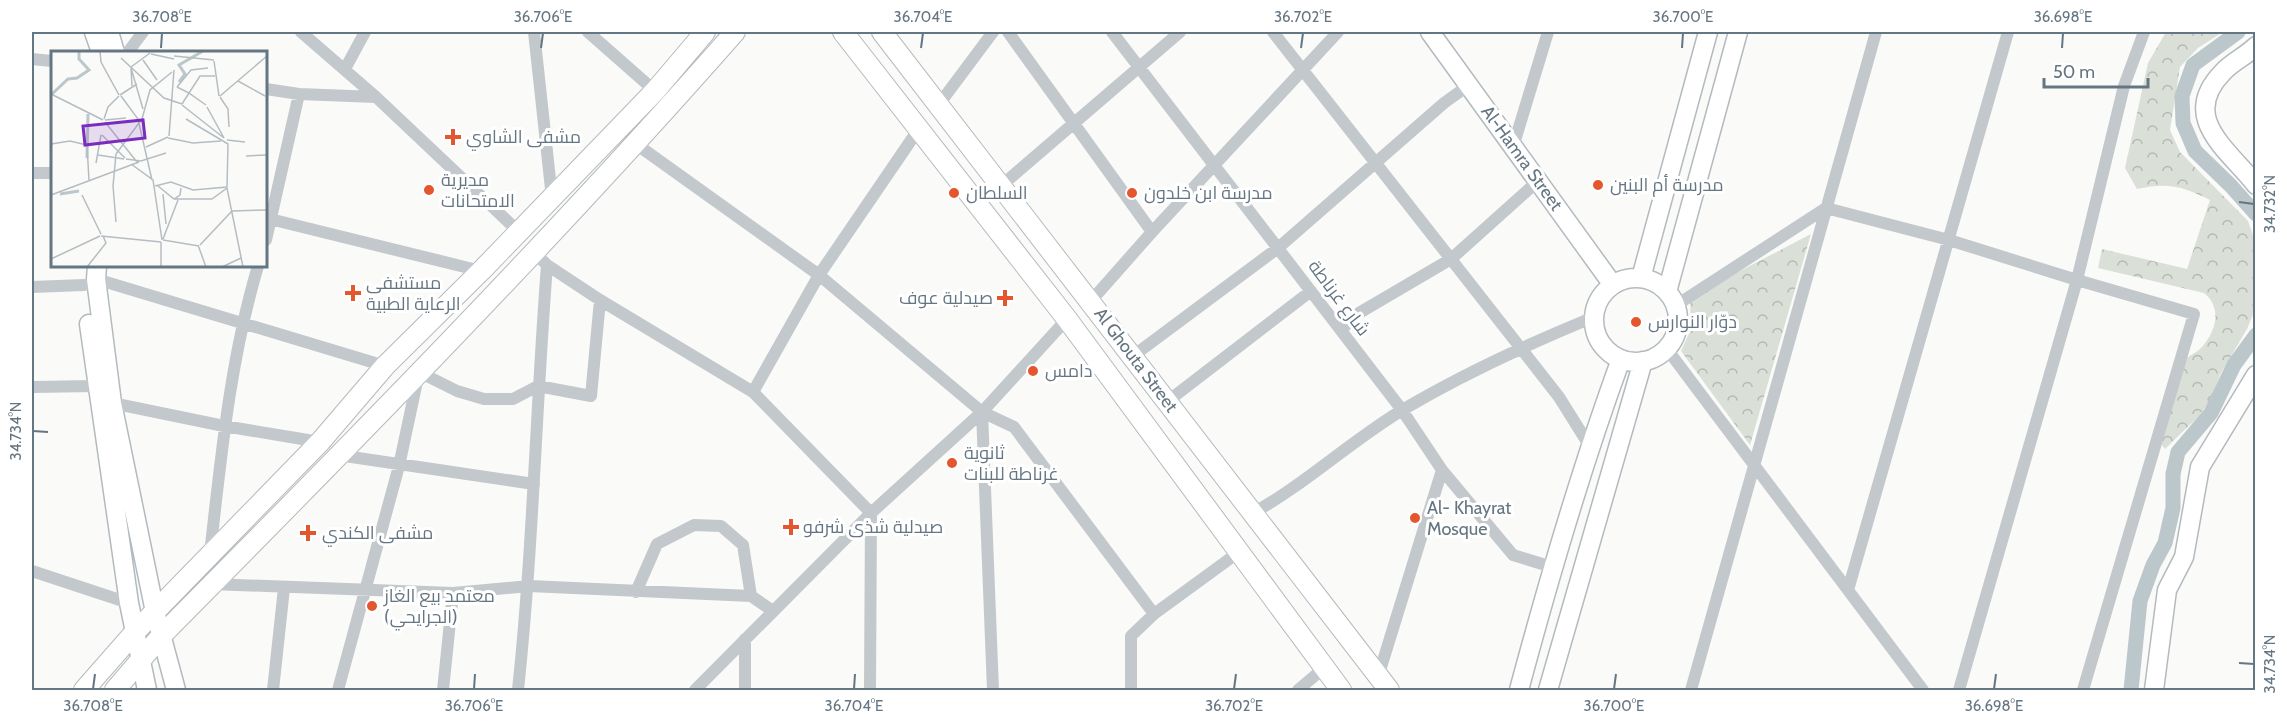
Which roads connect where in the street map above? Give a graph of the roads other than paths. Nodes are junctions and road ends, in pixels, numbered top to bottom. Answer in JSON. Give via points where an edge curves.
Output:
{"nodes":[{"id":1,"x":94,"y":32,"type":"edge"},
{"id":2,"x":109,"y":32,"type":"edge"},
{"id":3,"x":143,"y":32,"type":"edge"},
{"id":4,"x":301,"y":32,"type":"edge"},
{"id":5,"x":365,"y":32,"type":"edge"},
{"id":6,"x":534,"y":32,"type":"edge"},
{"id":7,"x":588,"y":32,"type":"edge"},
{"id":8,"x":705,"y":32,"type":"edge"},
{"id":9,"x":735,"y":32,"type":"edge"},
{"id":10,"x":843,"y":32,"type":"edge"},
{"id":11,"x":882,"y":32,"type":"edge"},
{"id":12,"x":993,"y":32,"type":"edge"},
{"id":13,"x":1008,"y":32,"type":"edge"},
{"id":14,"x":1112,"y":32,"type":"edge"},
{"id":15,"x":1180,"y":32,"type":"edge"},
{"id":16,"x":1273,"y":32,"type":"edge"},
{"id":17,"x":1338,"y":32,"type":"edge"},
{"id":18,"x":1430,"y":32,"type":"edge"},
{"id":19,"x":1548,"y":32,"type":"edge"},
{"id":20,"x":1708,"y":32,"type":"edge"},
{"id":21,"x":1738,"y":32,"type":"edge"},
{"id":22,"x":1876,"y":32,"type":"edge"},
{"id":23,"x":2008,"y":32,"type":"edge"},
{"id":24,"x":2143,"y":35,"type":"edge"},
{"id":25,"x":2256,"y":46,"type":"edge"},
{"id":26,"x":100,"y":51,"type":"edge"},
{"id":27,"x":115,"y":51,"type":"edge"},
{"id":28,"x":129,"y":51,"type":"edge"},
{"id":29,"x":32,"y":59,"type":"edge"},
{"id":30,"x":51,"y":61,"type":"edge"},
{"id":31,"x":1139,"y":67,"type":"junction"},
{"id":32,"x":345,"y":69,"type":"junction"},
{"id":33,"x":1302,"y":70,"type":"junction"},
{"id":34,"x":1469,"y":85,"type":"junction"},
{"id":35,"x":267,"y":89,"type":"edge"},
{"id":36,"x":655,"y":91,"type":"junction"},
{"id":37,"x":299,"y":94,"type":"junction"},
{"id":38,"x":376,"y":97,"type":"junction"},
{"id":39,"x":940,"y":103,"type":"junction"},
{"id":40,"x":1074,"y":123,"type":"junction"},
{"id":41,"x":918,"y":130,"type":"junction"},
{"id":42,"x":636,"y":144,"type":"junction"},
{"id":43,"x":1514,"y":147,"type":"junction"},
{"id":44,"x":1376,"y":163,"type":"junction"},
{"id":45,"x":1214,"y":165,"type":"junction"},
{"id":46,"x":32,"y":173,"type":"edge"},
{"id":47,"x":51,"y":173,"type":"edge"},
{"id":48,"x":1538,"y":181,"type":"junction"},
{"id":49,"x":1002,"y":185,"type":"junction"},
{"id":50,"x":2256,"y":185,"type":"edge"},
{"id":51,"x":552,"y":198,"type":"junction"},
{"id":52,"x":1826,"y":208,"type":"junction"},
{"id":53,"x":268,"y":219,"type":"edge"},
{"id":54,"x":519,"y":232,"type":"junction"},
{"id":55,"x":1152,"y":232,"type":"junction"},
{"id":56,"x":1949,"y":240,"type":"junction"},
{"id":57,"x":1278,"y":248,"type":"junction"},
{"id":58,"x":541,"y":259,"type":"junction"},
{"id":59,"x":1451,"y":259,"type":"junction"},
{"id":60,"x":258,"y":267,"type":"edge"},
{"id":61,"x":481,"y":271,"type":"junction"},
{"id":62,"x":91,"y":274,"type":"edge"},
{"id":63,"x":819,"y":275,"type":"junction"},
{"id":64,"x":1641,"y":278,"type":"junction"},
{"id":65,"x":2077,"y":280,"type":"junction"},
{"id":66,"x":1613,"y":285,"type":"junction"},
{"id":67,"x":32,"y":287,"type":"edge"},
{"id":68,"x":1311,"y":291,"type":"junction"},
{"id":69,"x":1671,"y":299,"type":"junction"},
{"id":70,"x":600,"y":300,"type":"junction"},
{"id":71,"x":1091,"y":301,"type":"junction"},
{"id":72,"x":1594,"y":317,"type":"junction"},
{"id":73,"x":1067,"y":319,"type":"junction"},
{"id":74,"x":241,"y":321,"type":"junction"},
{"id":75,"x":1341,"y":330,"type":"junction"},
{"id":76,"x":1520,"y":347,"type":"junction"},
{"id":77,"x":1666,"y":349,"type":"junction"},
{"id":78,"x":1133,"y":356,"type":"junction"},
{"id":79,"x":1622,"y":359,"type":"junction"},
{"id":80,"x":1642,"y":361,"type":"junction"},
{"id":81,"x":385,"y":366,"type":"junction"},
{"id":82,"x":420,"y":372,"type":"junction"},
{"id":83,"x":2256,"y":375,"type":"edge"},
{"id":84,"x":97,"y":386,"type":"junction"},
{"id":85,"x":538,"y":386,"type":"junction"},
{"id":86,"x":32,"y":387,"type":"edge"},
{"id":87,"x":753,"y":392,"type":"junction"},
{"id":88,"x":1167,"y":401,"type":"junction"},
{"id":89,"x":112,"y":403,"type":"junction"},
{"id":90,"x":1402,"y":410,"type":"junction"},
{"id":91,"x":982,"y":412,"type":"junction"},
{"id":92,"x":224,"y":426,"type":"junction"},
{"id":93,"x":320,"y":442,"type":"junction"},
{"id":94,"x":1589,"y":445,"type":"junction"},
{"id":95,"x":338,"y":455,"type":"junction"},
{"id":96,"x":1754,"y":465,"type":"junction"},
{"id":97,"x":399,"y":466,"type":"junction"},
{"id":98,"x":1442,"y":470,"type":"junction"},
{"id":99,"x":534,"y":484,"type":"junction"},
{"id":100,"x":871,"y":513,"type":"junction"},
{"id":101,"x":1253,"y":513,"type":"junction"},
{"id":102,"x":1239,"y":552,"type":"junction"},
{"id":103,"x":210,"y":558,"type":"junction"},
{"id":104,"x":1552,"y":567,"type":"junction"},
{"id":105,"x":32,"y":571,"type":"edge"},
{"id":106,"x":212,"y":585,"type":"junction"},
{"id":107,"x":529,"y":586,"type":"junction"},
{"id":108,"x":284,"y":588,"type":"junction"},
{"id":109,"x":364,"y":590,"type":"junction"},
{"id":110,"x":1848,"y":590,"type":"junction"},
{"id":111,"x":636,"y":592,"type":"junction"},
{"id":112,"x":453,"y":593,"type":"junction"},
{"id":113,"x":750,"y":596,"type":"junction"},
{"id":114,"x":129,"y":603,"type":"junction"},
{"id":115,"x":773,"y":611,"type":"junction"},
{"id":116,"x":155,"y":612,"type":"junction"},
{"id":117,"x":1154,"y":614,"type":"junction"},
{"id":118,"x":134,"y":633,"type":"junction"},
{"id":119,"x":162,"y":635,"type":"junction"},
{"id":120,"x":745,"y":639,"type":"junction"},
{"id":121,"x":140,"y":660,"type":"junction"},
{"id":122,"x":1324,"y":668,"type":"junction"},
{"id":123,"x":1383,"y":684,"type":"edge"},
{"id":124,"x":1960,"y":689,"type":"edge"},
{"id":125,"x":84,"y":690,"type":"edge"},
{"id":126,"x":115,"y":690,"type":"edge"},
{"id":127,"x":147,"y":690,"type":"edge"},
{"id":128,"x":176,"y":690,"type":"edge"},
{"id":129,"x":273,"y":690,"type":"edge"},
{"id":130,"x":338,"y":690,"type":"edge"},
{"id":131,"x":443,"y":690,"type":"edge"},
{"id":132,"x":518,"y":690,"type":"edge"},
{"id":133,"x":695,"y":690,"type":"edge"},
{"id":134,"x":745,"y":690,"type":"edge"},
{"id":135,"x":870,"y":690,"type":"edge"},
{"id":136,"x":993,"y":690,"type":"edge"},
{"id":137,"x":1131,"y":690,"type":"edge"},
{"id":138,"x":1298,"y":690,"type":"edge"},
{"id":139,"x":1341,"y":690,"type":"edge"},
{"id":140,"x":1519,"y":690,"type":"edge"},
{"id":141,"x":1548,"y":690,"type":"edge"},
{"id":142,"x":1691,"y":690,"type":"edge"},
{"id":143,"x":1923,"y":690,"type":"edge"},
{"id":144,"x":2083,"y":690,"type":"edge"},
{"id":145,"x":2154,"y":690,"type":"edge"}],
"edges":[{"from":1,"to":26,"type":"main road"},
{"from":2,"to":27,"type":"main road"},
{"from":3,"to":28,"type":"street"},
{"from":4,"to":32,"type":"street"},
{"from":5,"to":32,"type":"street"},
{"from":6,"to":51,"type":"street"},
{"from":7,"to":36,"type":"street"},
{"from":8,"to":36,"type":"main road"},
{"from":9,"to":42,"type":"main road"},
{"from":10,"to":41,"type":"main road"},
{"from":11,"to":39,"type":"main road","name":"Al Ghouta Street"},
{"from":12,"to":39,"type":"street"},
{"from":13,"to":40,"type":"street"},
{"from":14,"to":31,"type":"street","name":"شارع غرناطة"},
{"from":15,"to":31,"type":"street"},
{"from":16,"to":33,"type":"street"},
{"from":17,"to":33,"type":"street"},
{"from":18,"to":34,"type":"main road","name":"Al-Hamra Street"},
{"from":19,"to":43,"type":"street"},
{"from":20,"to":64,"type":"main road"},
{"from":21,"to":69,"type":"main road"},
{"from":22,"to":52,"type":"street"},
{"from":23,"to":56,"type":"street"},
{"from":24,"to":65,"type":"street","via":[[2124,86]]},
{"from":25,"to":50,"type":"main road","via":[[2222,72],[2208,94],[2205,112],[2210,135]]},
{"from":29,"to":30,"type":"street"},
{"from":31,"to":40,"type":"street"},
{"from":31,"to":45,"type":"street","name":"شارع غرناطة"},
{"from":32,"to":38,"type":"street"},
{"from":33,"to":44,"type":"street"},
{"from":33,"to":45,"type":"street"},
{"from":34,"to":43,"type":"main road","name":"Al-Hamra Street"},
{"from":34,"to":44,"type":"street"},
{"from":35,"to":37,"type":"street"},
{"from":36,"to":51,"type":"main road"},
{"from":37,"to":38,"type":"street"},
{"from":37,"to":53,"type":"street"},
{"from":38,"to":54,"type":"street"},
{"from":39,"to":49,"type":"main road","name":"Al Ghouta Street"},
{"from":40,"to":49,"type":"street"},
{"from":40,"to":55,"type":"street"},
{"from":41,"to":63,"type":"street"},
{"from":41,"to":73,"type":"main road"},
{"from":42,"to":58,"type":"main road"},
{"from":42,"to":63,"type":"street"},
{"from":43,"to":48,"type":"main road","name":"Al-Hamra Street"},
{"from":44,"to":57,"type":"street"},
{"from":44,"to":59,"type":"street"},
{"from":45,"to":55,"type":"street"},
{"from":45,"to":57,"type":"street","name":"شارع غرناطة"},
{"from":46,"to":47,"type":"street"},
{"from":48,"to":59,"type":"street"},
{"from":48,"to":66,"type":"main road","name":"Al-Hamra Street"},
{"from":49,"to":71,"type":"main road","name":"Al Ghouta Street"},
{"from":51,"to":54,"type":"main road"},
{"from":52,"to":56,"type":"street"},
{"from":52,"to":69,"type":"street"},
{"from":52,"to":96,"type":"street"},
{"from":53,"to":61,"type":"street"},
{"from":54,"to":61,"type":"main road"},
{"from":55,"to":71,"type":"street"},
{"from":56,"to":65,"type":"street"},
{"from":56,"to":110,"type":"street"},
{"from":57,"to":68,"type":"street","name":"شارع غرناطة"},
{"from":57,"to":78,"type":"street"},
{"from":58,"to":70,"type":"street"},
{"from":58,"to":82,"type":"main road"},
{"from":58,"to":85,"type":"street"},
{"from":59,"to":75,"type":"street","via":[[1359,313]]},
{"from":59,"to":76,"type":"street"},
{"from":60,"to":74,"type":"street"},
{"from":61,"to":81,"type":"main road"},
{"from":62,"to":67,"type":"street"},
{"from":62,"to":74,"type":"street"},
{"from":62,"to":84,"type":"main road"},
{"from":62,"to":89,"type":"main road"},
{"from":63,"to":87,"type":"street"},
{"from":63,"to":91,"type":"street"},
{"from":64,"to":66,"type":"main road"},
{"from":64,"to":69,"type":"main road","via":[[1659,285]]},
{"from":65,"to":124,"type":"street"},
{"from":65,"to":144,"type":"street","via":[[2194,314]]},
{"from":66,"to":72,"type":"main road","via":[[1597,304]]},
{"from":68,"to":75,"type":"street","name":"شارع غرناطة"},
{"from":68,"to":88,"type":"street"},
{"from":69,"to":77,"type":"main road","via":[[1677,328]]},
{"from":70,"to":85,"type":"street","via":[[591,396]]},
{"from":70,"to":87,"type":"street"},
{"from":71,"to":78,"type":"main road","name":"Al Ghouta Street"},
{"from":72,"to":76,"type":"street"},
{"from":72,"to":79,"type":"main road","via":[[1600,343]]},
{"from":73,"to":91,"type":"street"},
{"from":73,"to":102,"type":"main road"},
{"from":74,"to":81,"type":"street"},
{"from":74,"to":92,"type":"street"},
{"from":75,"to":90,"type":"street","name":"شارع غرناطة"},
{"from":76,"to":90,"type":"street"},
{"from":76,"to":94,"type":"street","via":[[1559,397]]},
{"from":77,"to":80,"type":"main road"},
{"from":77,"to":96,"type":"street"},
{"from":78,"to":88,"type":"main road","name":"Al Ghouta Street"},
{"from":79,"to":80,"type":"main road"},
{"from":79,"to":94,"type":"main road"},
{"from":80,"to":141,"type":"main road"},
{"from":81,"to":93,"type":"main road"},
{"from":82,"to":85,"type":"street","via":[[457,391],[484,399],[513,399]]},
{"from":82,"to":95,"type":"main road"},
{"from":82,"to":97,"type":"street"},
{"from":83,"to":145,"type":"main road","via":[[2200,467],[2184,557],[2167,590]]},
{"from":84,"to":86,"type":"street"},
{"from":84,"to":114,"type":"main road"},
{"from":85,"to":99,"type":"street"},
{"from":87,"to":100,"type":"street"},
{"from":88,"to":101,"type":"main road","name":"Al Ghouta Street"},
{"from":89,"to":92,"type":"street"},
{"from":89,"to":116,"type":"main road"},
{"from":90,"to":98,"type":"street","name":"شارع غرناطة"},
{"from":90,"to":101,"type":"street","via":[[1287,494]]},
{"from":91,"to":100,"type":"street"},
{"from":91,"to":117,"type":"street","via":[[1014,427]]},
{"from":91,"to":136,"type":"street"},
{"from":92,"to":93,"type":"street"},
{"from":92,"to":103,"type":"street"},
{"from":93,"to":103,"type":"main road"},
{"from":94,"to":104,"type":"main road"},
{"from":95,"to":97,"type":"street"},
{"from":95,"to":106,"type":"main road"},
{"from":96,"to":110,"type":"street"},
{"from":96,"to":142,"type":"street"},
{"from":97,"to":99,"type":"street"},
{"from":97,"to":109,"type":"street"},
{"from":98,"to":104,"type":"street","name":"شارع غرناطة","via":[[1513,555]]},
{"from":98,"to":123,"type":"street"},
{"from":99,"to":107,"type":"street"},
{"from":100,"to":115,"type":"street"},
{"from":100,"to":135,"type":"street"},
{"from":101,"to":123,"type":"main road","name":"Al Ghouta Street"},
{"from":102,"to":117,"type":"street"},
{"from":102,"to":122,"type":"main road"},
{"from":103,"to":116,"type":"main road"},
{"from":104,"to":140,"type":"main road"},
{"from":105,"to":114,"type":"street"},
{"from":106,"to":108,"type":"street"},
{"from":106,"to":119,"type":"main road"},
{"from":107,"to":111,"type":"street"},
{"from":107,"to":112,"type":"street"},
{"from":107,"to":132,"type":"street"},
{"from":108,"to":109,"type":"street"},
{"from":108,"to":129,"type":"street"},
{"from":109,"to":112,"type":"street"},
{"from":109,"to":130,"type":"street"},
{"from":110,"to":143,"type":"street"},
{"from":111,"to":113,"type":"street"},
{"from":111,"to":113,"type":"street","via":[[657,544],[694,525],[721,526],[743,545]]},
{"from":112,"to":131,"type":"street"},
{"from":113,"to":115,"type":"street"},
{"from":114,"to":118,"type":"main road"},
{"from":115,"to":120,"type":"street"},
{"from":116,"to":118,"type":"main road"},
{"from":116,"to":119,"type":"main road"},
{"from":117,"to":137,"type":"street","via":[[1131,636]]},
{"from":118,"to":121,"type":"main road"},
{"from":118,"to":125,"type":"main road"},
{"from":119,"to":121,"type":"main road"},
{"from":119,"to":128,"type":"main road"},
{"from":120,"to":133,"type":"street"},
{"from":120,"to":134,"type":"street"},
{"from":121,"to":126,"type":"main road"},
{"from":121,"to":127,"type":"main road"},
{"from":122,"to":138,"type":"street"},
{"from":122,"to":139,"type":"main road"}]}
